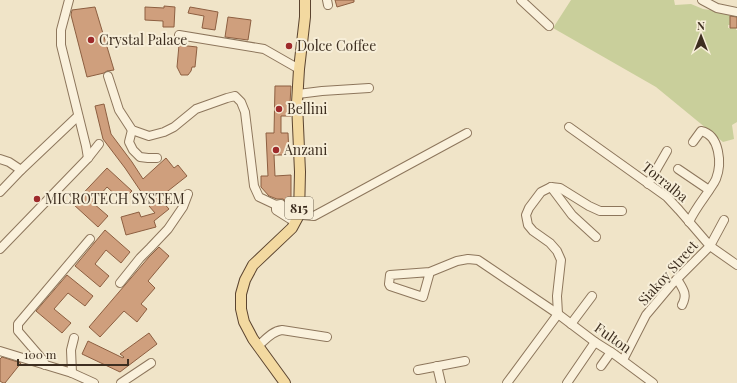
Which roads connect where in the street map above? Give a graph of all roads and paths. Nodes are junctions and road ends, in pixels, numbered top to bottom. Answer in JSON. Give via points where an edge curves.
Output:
{"nodes":[{"id":1,"x":62,"y":0,"type":"edge"},
{"id":2,"x":305,"y":0,"type":"edge"},
{"id":3,"x":702,"y":0,"type":"edge"},
{"id":4,"x":524,"y":1,"type":"edge"},
{"id":5,"x":68,"y":4,"type":"edge"},
{"id":6,"x":737,"y":12,"type":"edge"},
{"id":7,"x":549,"y":26,"type":"dead end"},
{"id":8,"x":179,"y":35,"type":"dead end"},
{"id":9,"x":299,"y":69,"type":"junction"},
{"id":10,"x":108,"y":76,"type":"dead end"},
{"id":11,"x":369,"y":88,"type":"dead end"},
{"id":12,"x":298,"y":94,"type":"junction"},
{"id":13,"x":78,"y":116,"type":"junction"},
{"id":14,"x":569,"y":126,"type":"dead end"},
{"id":15,"x":132,"y":130,"type":"junction"},
{"id":16,"x":467,"y":133,"type":"dead end"},
{"id":17,"x":693,"y":142,"type":"dead end"},
{"id":18,"x":99,"y":144,"type":"dead end"},
{"id":19,"x":667,"y":151,"type":"dead end"},
{"id":20,"x":88,"y":158,"type":"junction"},
{"id":21,"x":157,"y":158,"type":"dead end"},
{"id":22,"x":0,"y":159,"type":"edge"},
{"id":23,"x":678,"y":169,"type":"dead end"},
{"id":24,"x":21,"y":170,"type":"junction"},
{"id":25,"x":648,"y":184,"type":"junction"},
{"id":26,"x":551,"y":187,"type":"junction"},
{"id":27,"x":709,"y":190,"type":"junction"},
{"id":28,"x":0,"y":192,"type":"edge"},
{"id":29,"x":188,"y":194,"type":"dead end"},
{"id":30,"x":622,"y":211,"type":"dead end"},
{"id":31,"x":297,"y":219,"type":"junction"},
{"id":32,"x":724,"y":220,"type":"dead end"},
{"id":33,"x":689,"y":222,"type":"junction"},
{"id":34,"x":596,"y":237,"type":"dead end"},
{"id":35,"x":90,"y":239,"type":"dead end"},
{"id":36,"x":710,"y":246,"type":"junction"},
{"id":37,"x":0,"y":249,"type":"edge"},
{"id":38,"x":737,"y":265,"type":"edge"},
{"id":39,"x":430,"y":272,"type":"junction"},
{"id":40,"x":677,"y":279,"type":"junction"},
{"id":41,"x":120,"y":283,"type":"dead end"},
{"id":42,"x":592,"y":296,"type":"dead end"},
{"id":43,"x":682,"y":305,"type":"dead end"},
{"id":44,"x":558,"y":314,"type":"junction"},
{"id":45,"x":571,"y":324,"type":"junction"},
{"id":46,"x":74,"y":338,"type":"dead end"},
{"id":47,"x":327,"y":338,"type":"dead end"},
{"id":48,"x":596,"y":342,"type":"junction"},
{"id":49,"x":258,"y":346,"type":"junction"},
{"id":50,"x":0,"y":351,"type":"edge"},
{"id":51,"x":611,"y":352,"type":"junction"},
{"id":52,"x":623,"y":360,"type":"junction"},
{"id":53,"x":465,"y":361,"type":"dead end"},
{"id":54,"x":152,"y":363,"type":"dead end"},
{"id":55,"x":45,"y":365,"type":"junction"},
{"id":56,"x":438,"y":366,"type":"junction"},
{"id":57,"x":601,"y":366,"type":"dead end"},
{"id":58,"x":418,"y":370,"type":"dead end"},
{"id":59,"x":72,"y":373,"type":"junction"},
{"id":60,"x":94,"y":383,"type":"edge"},
{"id":61,"x":121,"y":383,"type":"edge"},
{"id":62,"x":285,"y":383,"type":"edge"},
{"id":63,"x":441,"y":383,"type":"edge"},
{"id":64,"x":507,"y":383,"type":"edge"},
{"id":65,"x":567,"y":383,"type":"edge"},
{"id":66,"x":653,"y":383,"type":"edge"}],
"edges":[{"from":1,"to":5,"type":"street"},
{"from":2,"to":9,"type":"main road","number":"815"},
{"from":3,"to":6,"type":"street","via":[[717,8]]},
{"from":4,"to":7,"type":"street"},
{"from":5,"to":13,"type":"street","via":[[61,30],[61,45]]},
{"from":8,"to":9,"type":"street","via":[[264,49]]},
{"from":9,"to":12,"type":"main road","number":"815"},
{"from":10,"to":15,"type":"street","via":[[119,110]]},
{"from":11,"to":12,"type":"street"},
{"from":12,"to":31,"type":"main road","number":"815","via":[[300,172]]},
{"from":13,"to":20,"type":"street"},
{"from":13,"to":24,"type":"street"},
{"from":14,"to":25,"type":"street","name":"Torralba"},
{"from":15,"to":21,"type":"street","via":[[130,142],[133,150],[140,157]]},
{"from":15,"to":31,"type":"street","via":[[149,136],[164,132],[196,109],[235,96],[245,112],[254,186],[260,197],[276,205],[276,210]]},
{"from":16,"to":31,"type":"street","via":[[314,216]]},
{"from":17,"to":27,"type":"street","via":[[701,131],[713,138],[718,148],[716,179]]},
{"from":18,"to":20,"type":"street"},
{"from":19,"to":25,"type":"street"},
{"from":20,"to":37,"type":"street"},
{"from":22,"to":24,"type":"street"},
{"from":23,"to":27,"type":"street"},
{"from":24,"to":28,"type":"street"},
{"from":25,"to":33,"type":"street","name":"Torralba","via":[[667,197]]},
{"from":26,"to":30,"type":"street","via":[[560,188],[600,211]]},
{"from":26,"to":34,"type":"street","via":[[572,215]]},
{"from":26,"to":44,"type":"street","via":[[541,192],[526,215],[528,225],[550,243],[561,260]]},
{"from":27,"to":33,"type":"street"},
{"from":29,"to":41,"type":"street","via":[[183,207],[168,229]]},
{"from":31,"to":49,"type":"main road","number":"815","via":[[292,228],[253,265],[245,280],[241,308],[244,322]]},
{"from":32,"to":36,"type":"street","name":"Siakoy Street"},
{"from":33,"to":36,"type":"street","name":"Torralba"},
{"from":35,"to":55,"type":"street","via":[[18,324],[18,331]]},
{"from":36,"to":38,"type":"street","name":"Torralba"},
{"from":36,"to":40,"type":"street","name":"Siakoy Street"},
{"from":39,"to":39,"type":"street","name":"Fulton","via":[[422,297],[389,284],[390,276]]},
{"from":39,"to":44,"type":"street","name":"Fulton","via":[[457,261],[478,260]]},
{"from":40,"to":43,"type":"street","via":[[685,293]]},
{"from":40,"to":52,"type":"street","name":"Siakoy Street","via":[[646,315]]},
{"from":42,"to":45,"type":"street"},
{"from":44,"to":45,"type":"street","name":"Fulton"},
{"from":44,"to":64,"type":"street"},
{"from":45,"to":48,"type":"street","name":"Fulton"},
{"from":46,"to":59,"type":"street","via":[[71,350]]},
{"from":47,"to":49,"type":"street","via":[[278,330]]},
{"from":48,"to":51,"type":"street","name":"Fulton"},
{"from":48,"to":65,"type":"street"},
{"from":49,"to":62,"type":"main road","number":"815"},
{"from":50,"to":55,"type":"street"},
{"from":51,"to":52,"type":"street","name":"Fulton"},
{"from":51,"to":57,"type":"street"},
{"from":52,"to":66,"type":"street","name":"Fulton"},
{"from":53,"to":56,"type":"street"},
{"from":54,"to":61,"type":"street"},
{"from":55,"to":59,"type":"street"},
{"from":56,"to":58,"type":"street"},
{"from":56,"to":63,"type":"street"},
{"from":59,"to":60,"type":"street"}]}
